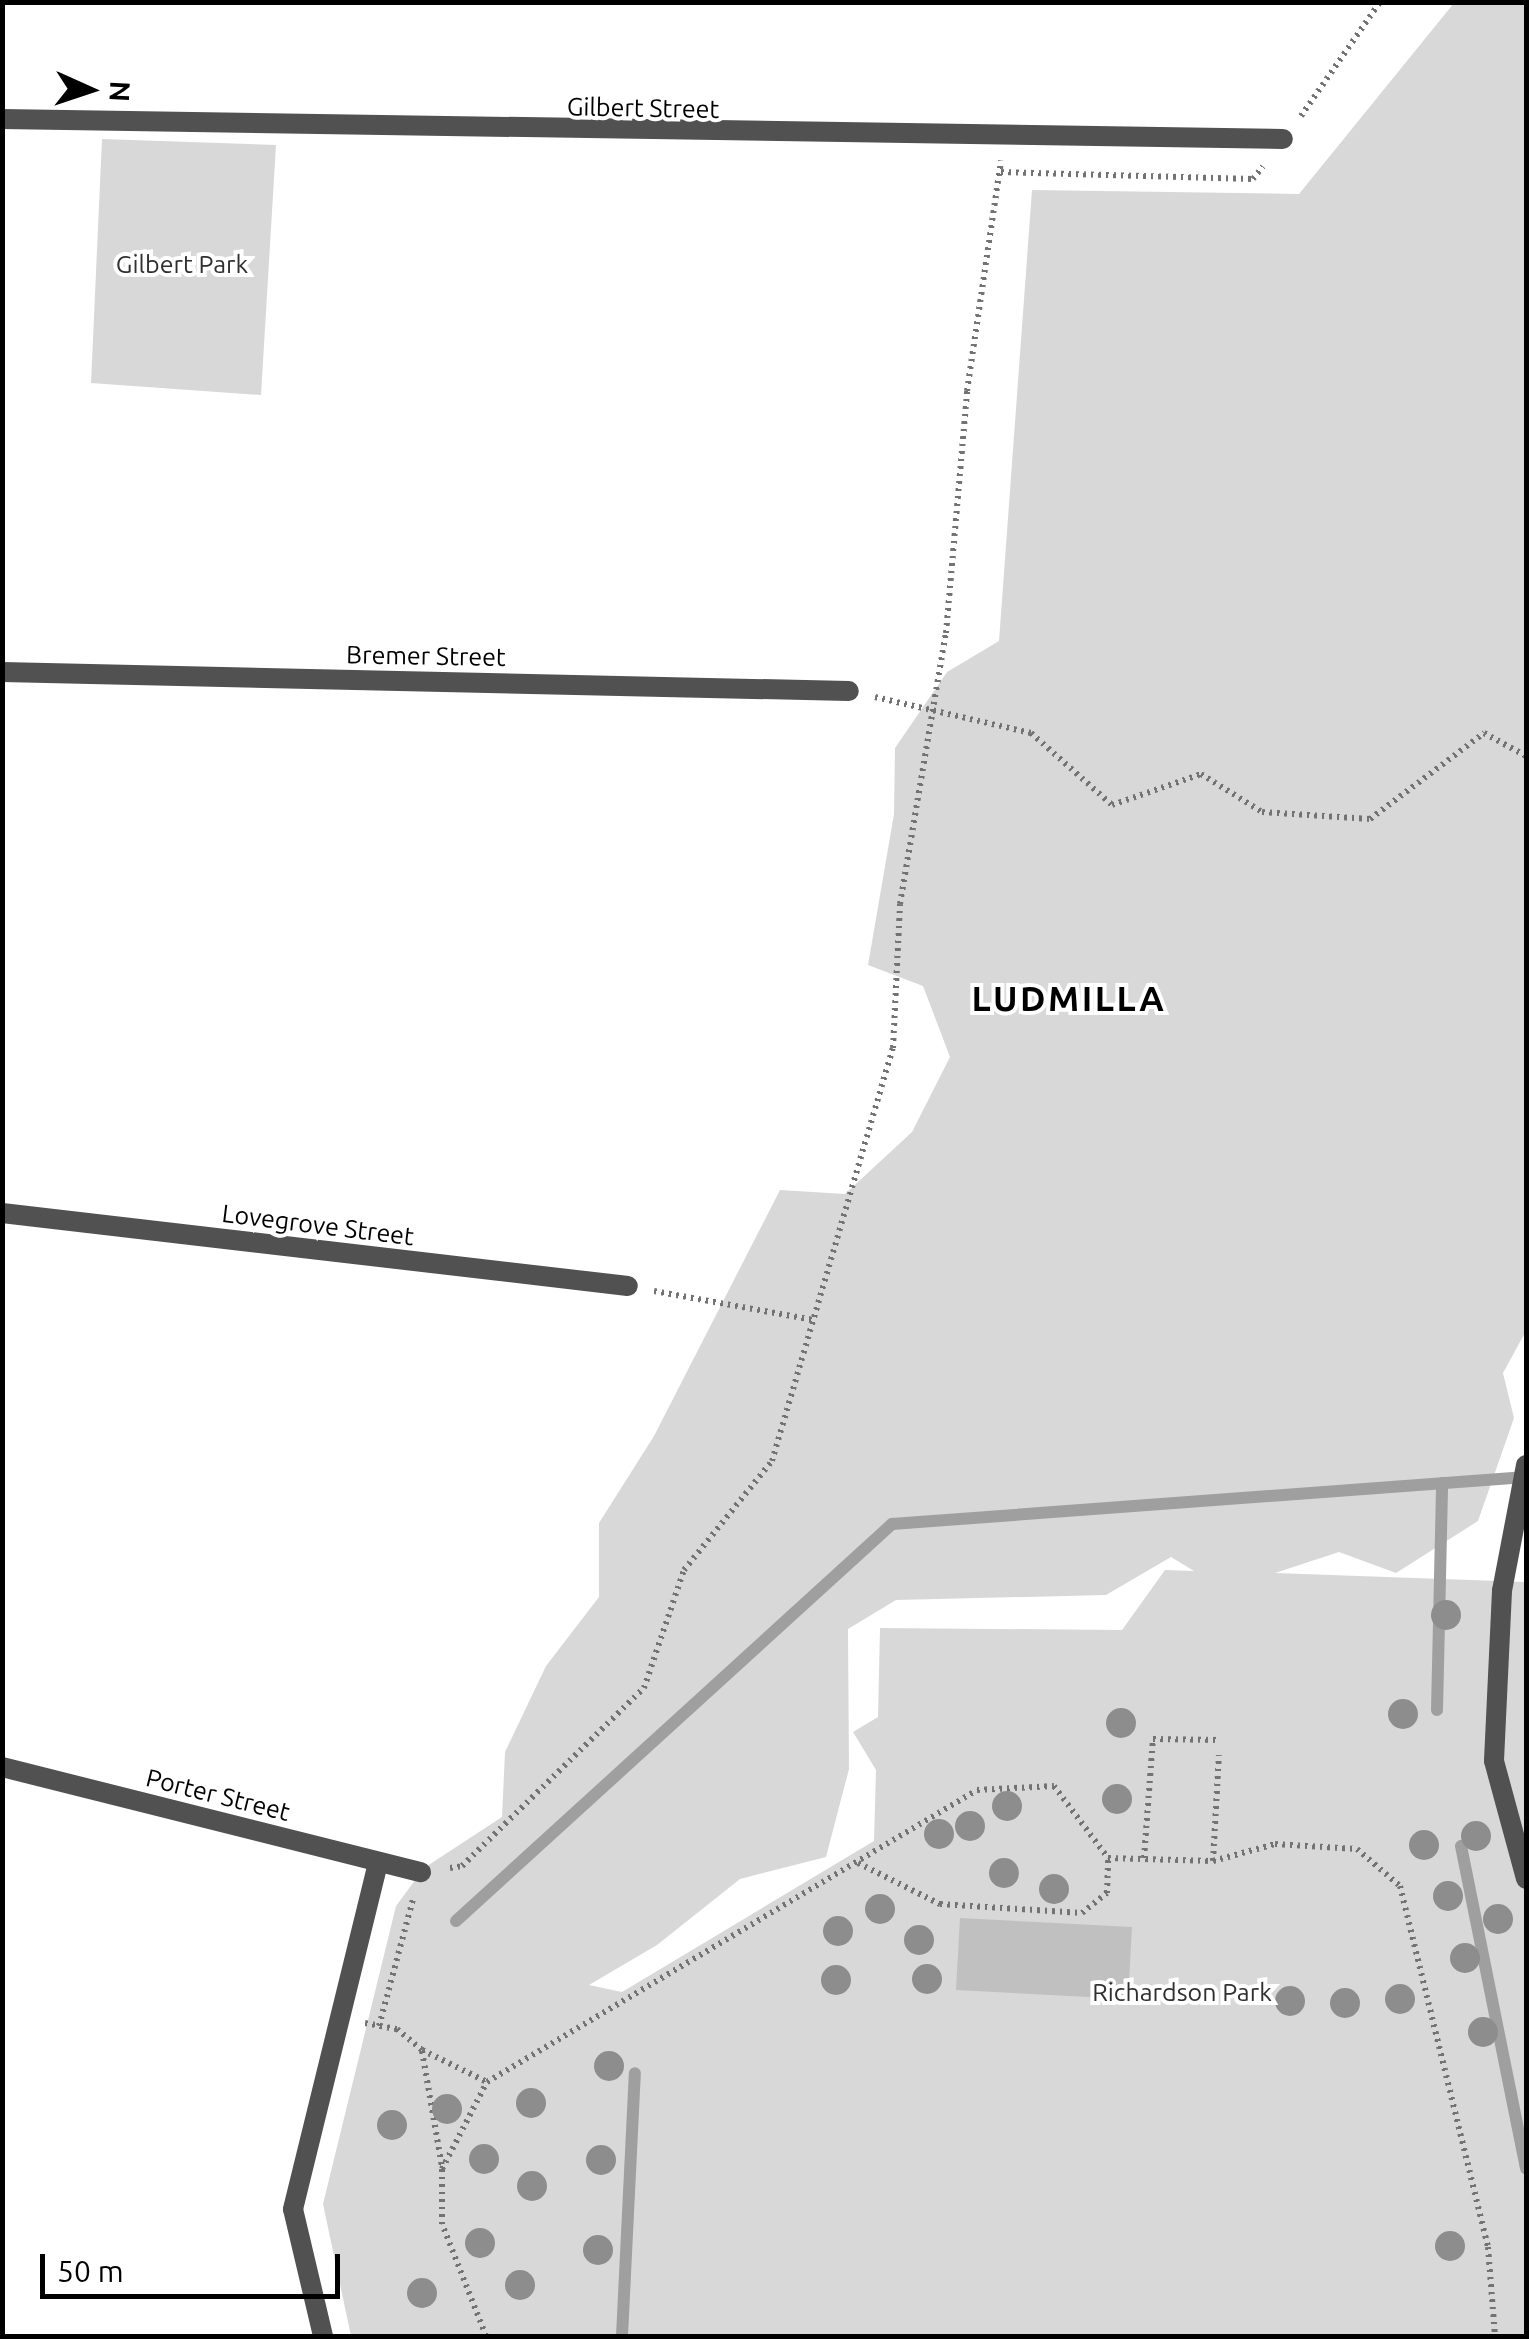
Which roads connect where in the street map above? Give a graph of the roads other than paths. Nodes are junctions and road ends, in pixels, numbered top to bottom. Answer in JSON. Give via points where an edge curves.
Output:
{"nodes":[{"id":1,"x":2,"y":119,"type":"edge"},
{"id":2,"x":1283,"y":140,"type":"road end"},
{"id":3,"x":2,"y":672,"type":"edge"},
{"id":4,"x":849,"y":691,"type":"road end"},
{"id":5,"x":2,"y":1213,"type":"edge"},
{"id":6,"x":628,"y":1286,"type":"road end"},
{"id":7,"x":1526,"y":1465,"type":"edge"},
{"id":8,"x":2,"y":1767,"type":"edge"},
{"id":9,"x":378,"y":1862,"type":"junction"},
{"id":10,"x":421,"y":1872,"type":"road end"},
{"id":11,"x":1526,"y":1879,"type":"edge"},
{"id":12,"x":323,"y":2336,"type":"edge"}],
"edges":[{"from":1,"to":2,"type":"street","name":"Gilbert Street"},
{"from":3,"to":4,"type":"street","name":"Bremer Street"},
{"from":5,"to":6,"type":"street","name":"Lovegrove Street"},
{"from":7,"to":11,"type":"street","via":[[1502,1591],[1494,1761]]},
{"from":8,"to":9,"type":"street","name":"Porter Street"},
{"from":9,"to":10,"type":"street","name":"Porter Street"},
{"from":9,"to":12,"type":"street","via":[[293,2209]]}]}
